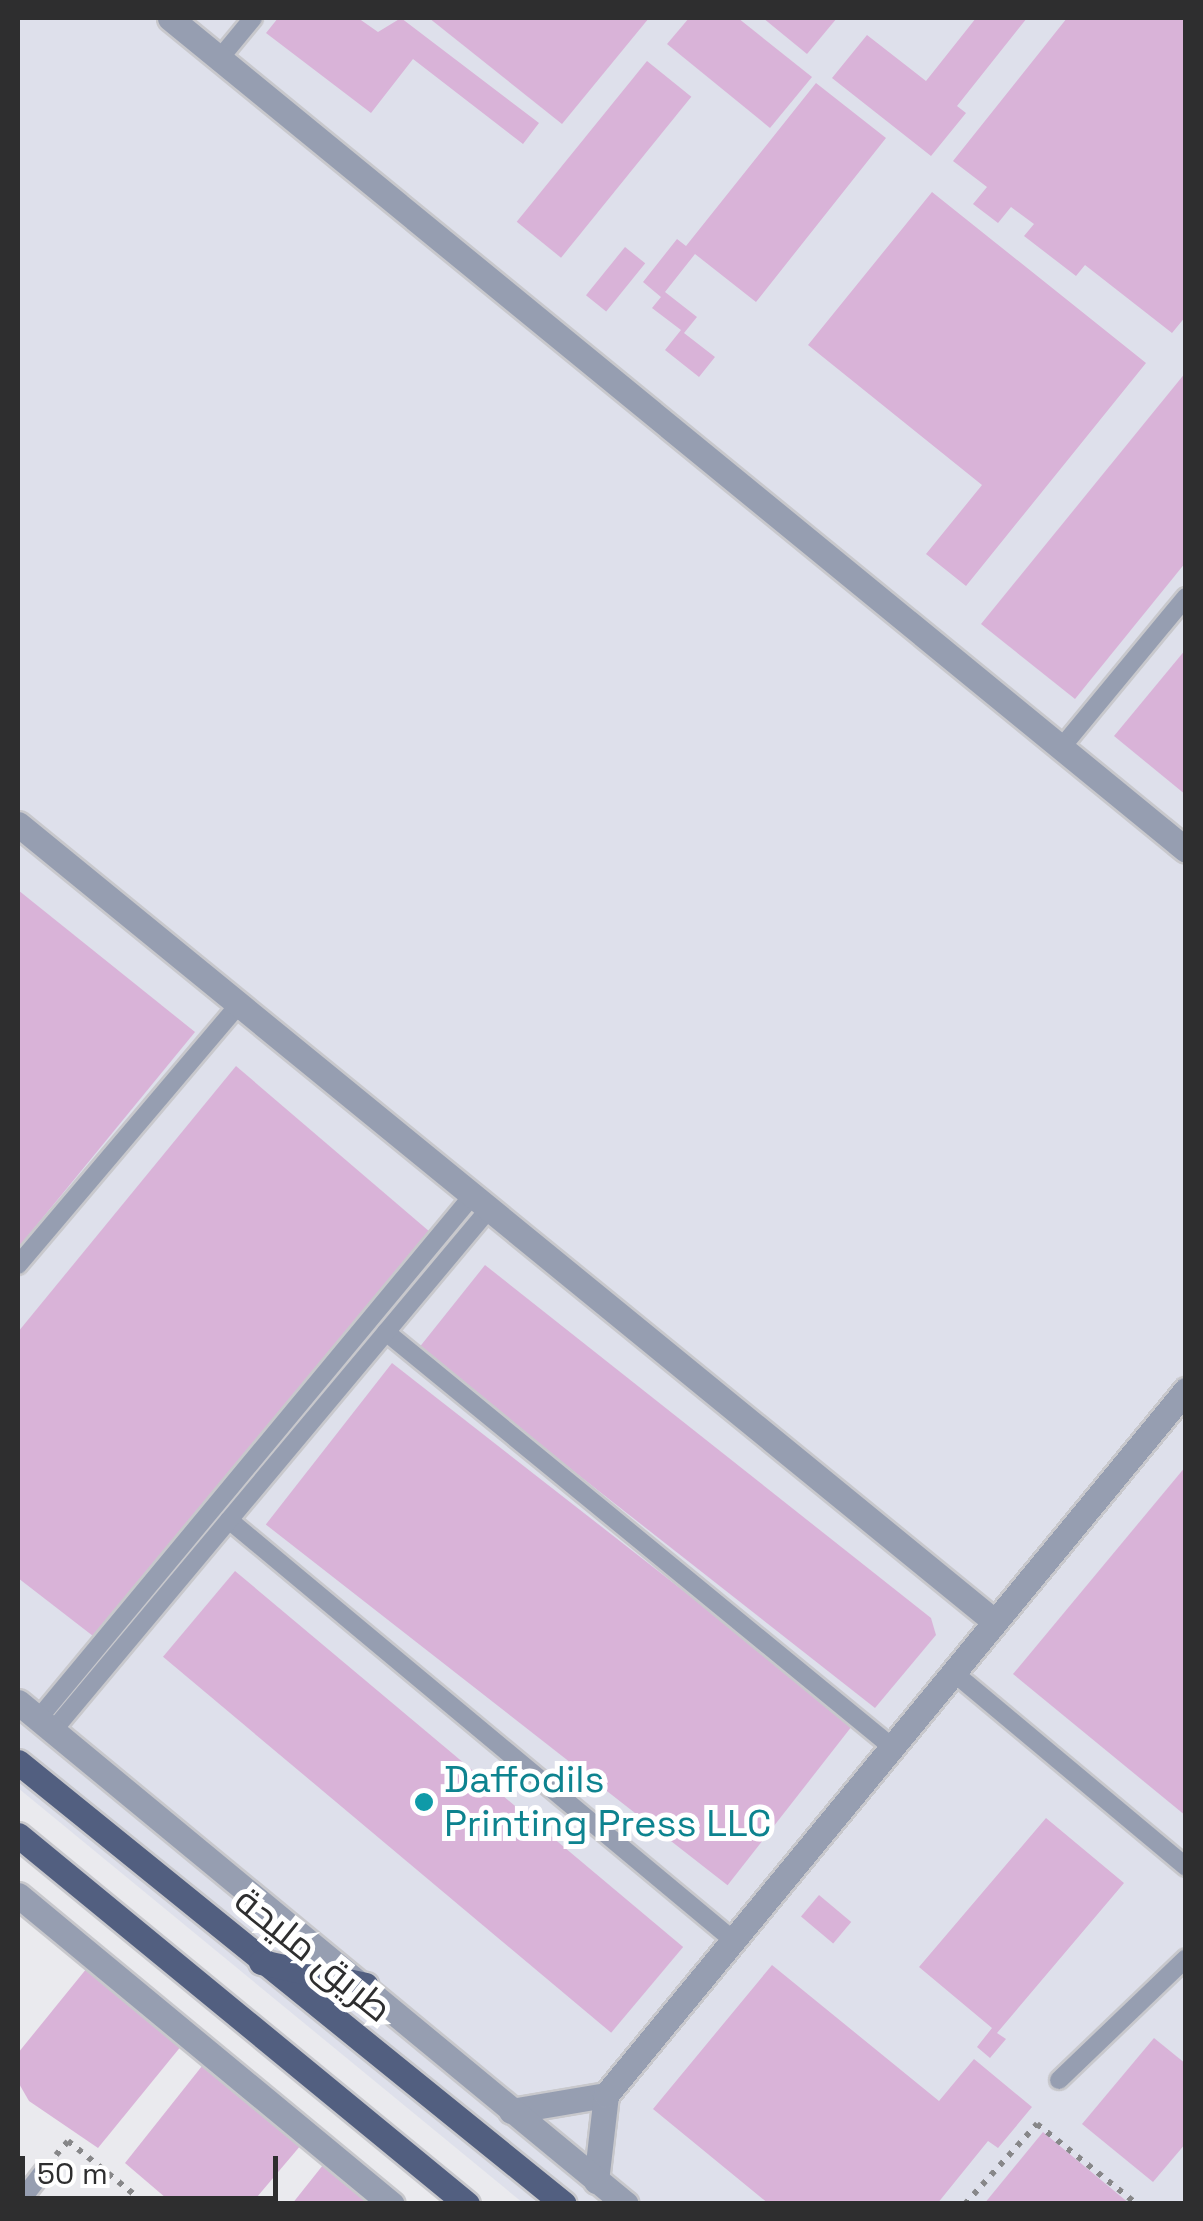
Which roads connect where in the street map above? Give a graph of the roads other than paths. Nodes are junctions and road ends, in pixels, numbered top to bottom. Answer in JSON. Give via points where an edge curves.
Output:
{"nodes":[{"id":1,"x":170,"y":18,"type":"edge"},
{"id":2,"x":253,"y":18,"type":"edge"},
{"id":3,"x":220,"y":58,"type":"junction"},
{"id":4,"x":1186,"y":597,"type":"edge"},
{"id":5,"x":1061,"y":748,"type":"junction"},
{"id":6,"x":18,"y":826,"type":"edge"},
{"id":7,"x":1186,"y":850,"type":"edge"},
{"id":8,"x":239,"y":1004,"type":"junction"},
{"id":9,"x":481,"y":1202,"type":"junction"},
{"id":10,"x":18,"y":1265,"type":"edge"},
{"id":11,"x":386,"y":1332,"type":"junction"},
{"id":12,"x":1186,"y":1390,"type":"edge"},
{"id":13,"x":229,"y":1520,"type":"junction"},
{"id":14,"x":994,"y":1622,"type":"junction"},
{"id":15,"x":953,"y":1672,"type":"junction"},
{"id":16,"x":18,"y":1702,"type":"edge"},
{"id":17,"x":45,"y":1726,"type":"junction"},
{"id":18,"x":892,"y":1746,"type":"junction"},
{"id":19,"x":18,"y":1762,"type":"edge"},
{"id":20,"x":18,"y":1835,"type":"edge"},
{"id":21,"x":1186,"y":1866,"type":"edge"},
{"id":22,"x":18,"y":1894,"type":"edge"},
{"id":23,"x":733,"y":1940,"type":"junction"},
{"id":24,"x":1186,"y":1958,"type":"edge"},
{"id":25,"x":261,"y":1962,"type":"junction"},
{"id":26,"x":366,"y":1985,"type":"junction"},
{"id":27,"x":1059,"y":2080,"type":"dead end"},
{"id":28,"x":606,"y":2095,"type":"junction"},
{"id":29,"x":511,"y":2111,"type":"junction"},
{"id":30,"x":43,"y":2172,"type":"road end"},
{"id":31,"x":596,"y":2181,"type":"junction"},
{"id":32,"x":18,"y":2204,"type":"edge"},
{"id":33,"x":392,"y":2204,"type":"edge"},
{"id":34,"x":468,"y":2204,"type":"edge"},
{"id":35,"x":564,"y":2204,"type":"edge"},
{"id":36,"x":626,"y":2204,"type":"edge"}],
"edges":[{"from":1,"to":3,"type":"street"},
{"from":2,"to":3,"type":"lane"},
{"from":3,"to":5,"type":"street"},
{"from":4,"to":5,"type":"lane"},
{"from":5,"to":7,"type":"street"},
{"from":6,"to":8,"type":"street"},
{"from":8,"to":9,"type":"street"},
{"from":8,"to":10,"type":"lane"},
{"from":9,"to":11,"type":"lane"},
{"from":9,"to":14,"type":"street"},
{"from":9,"to":17,"type":"lane"},
{"from":11,"to":13,"type":"lane"},
{"from":11,"to":18,"type":"lane"},
{"from":12,"to":14,"type":"street"},
{"from":13,"to":17,"type":"lane"},
{"from":13,"to":23,"type":"lane"},
{"from":14,"to":15,"type":"street"},
{"from":15,"to":18,"type":"street"},
{"from":15,"to":21,"type":"lane"},
{"from":16,"to":17,"type":"street"},
{"from":17,"to":26,"type":"street"},
{"from":18,"to":23,"type":"street"},
{"from":19,"to":25,"type":"main road","name":"طريق مليحة"},
{"from":20,"to":34,"type":"main road"},
{"from":22,"to":33,"type":"street"},
{"from":23,"to":28,"type":"street"},
{"from":24,"to":27,"type":"lane"},
{"from":25,"to":26,"type":"main road"},
{"from":25,"to":35,"type":"main road","name":"طريق مليحة"},
{"from":26,"to":29,"type":"street"},
{"from":28,"to":29,"type":"street"},
{"from":28,"to":31,"type":"street"},
{"from":29,"to":31,"type":"street"},
{"from":30,"to":32,"type":"lane"},
{"from":31,"to":36,"type":"street"}]}
